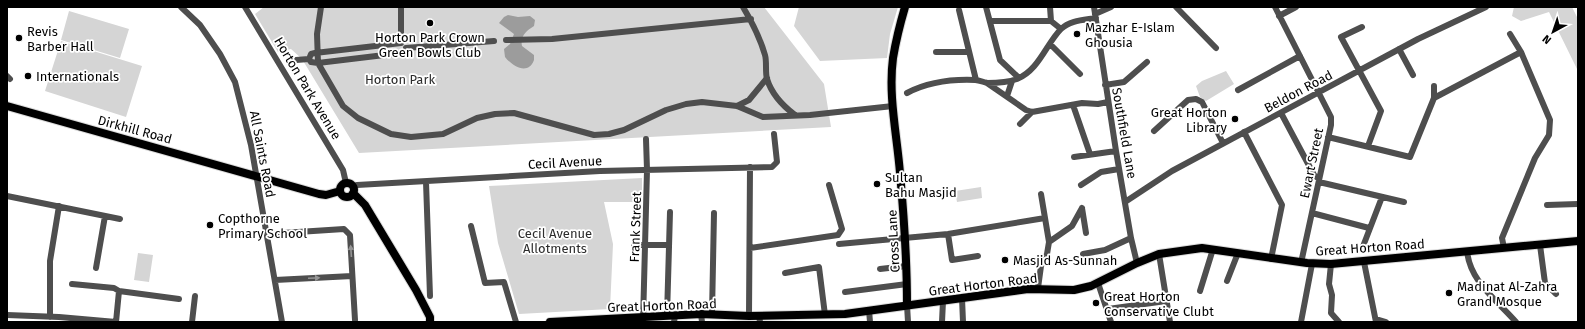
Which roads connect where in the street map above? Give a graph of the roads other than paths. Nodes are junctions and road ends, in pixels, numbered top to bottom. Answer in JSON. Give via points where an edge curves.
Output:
{"nodes":[{"id":1,"x":181,"y":7,"type":"edge"},
{"id":2,"x":321,"y":7,"type":"edge"},
{"id":3,"x":401,"y":7,"type":"edge"},
{"id":4,"x":743,"y":7,"type":"edge"},
{"id":5,"x":905,"y":7,"type":"edge"},
{"id":6,"x":986,"y":7,"type":"edge"},
{"id":7,"x":1050,"y":7,"type":"edge"},
{"id":8,"x":1094,"y":7,"type":"edge"},
{"id":9,"x":1111,"y":7,"type":"edge"},
{"id":10,"x":1176,"y":7,"type":"edge"},
{"id":11,"x":1275,"y":7,"type":"edge"},
{"id":12,"x":1296,"y":7,"type":"edge"},
{"id":13,"x":1486,"y":7,"type":"edge"},
{"id":14,"x":246,"y":8,"type":"edge"},
{"id":15,"x":959,"y":10,"type":"dead end"},
{"id":16,"x":1096,"y":16,"type":"junction"},
{"id":17,"x":1280,"y":16,"type":"junction"},
{"id":18,"x":751,"y":19,"type":"junction"},
{"id":19,"x":991,"y":21,"type":"junction"},
{"id":20,"x":1051,"y":21,"type":"junction"},
{"id":21,"x":1362,"y":27,"type":"dead end"},
{"id":22,"x":1061,"y":29,"type":"junction"},
{"id":23,"x":1510,"y":34,"type":"dead end"},
{"id":24,"x":506,"y":40,"type":"dead end"},
{"id":25,"x":494,"y":41,"type":"dead end"},
{"id":26,"x":401,"y":43,"type":"junction"},
{"id":27,"x":1050,"y":44,"type":"junction"},
{"id":28,"x":374,"y":46,"type":"junction"},
{"id":29,"x":406,"y":48,"type":"junction"},
{"id":30,"x":1216,"y":48,"type":"dead end"},
{"id":31,"x":347,"y":49,"type":"junction"},
{"id":32,"x":1399,"y":49,"type":"junction"},
{"id":33,"x":936,"y":52,"type":"dead end"},
{"id":34,"x":969,"y":52,"type":"junction"},
{"id":35,"x":1521,"y":52,"type":"junction"},
{"id":36,"x":318,"y":53,"type":"junction"},
{"id":37,"x":401,"y":53,"type":"junction"},
{"id":38,"x":373,"y":56,"type":"junction"},
{"id":39,"x":1300,"y":56,"type":"junction"},
{"id":40,"x":309,"y":59,"type":"junction"},
{"id":41,"x":296,"y":60,"type":"dead end"},
{"id":42,"x":346,"y":60,"type":"junction"},
{"id":43,"x":1147,"y":62,"type":"dead end"},
{"id":44,"x":318,"y":63,"type":"junction"},
{"id":45,"x":1359,"y":71,"type":"junction"},
{"id":46,"x":1080,"y":74,"type":"dead end"},
{"id":47,"x":1414,"y":75,"type":"dead end"},
{"id":48,"x":767,"y":78,"type":"junction"},
{"id":49,"x":1019,"y":78,"type":"junction"},
{"id":50,"x":976,"y":80,"type":"junction"},
{"id":51,"x":1012,"y":81,"type":"junction"},
{"id":52,"x":987,"y":83,"type":"junction"},
{"id":53,"x":1105,"y":85,"type":"junction"},
{"id":54,"x":1434,"y":86,"type":"dead end"},
{"id":55,"x":1238,"y":90,"type":"dead end"},
{"id":56,"x":1318,"y":92,"type":"junction"},
{"id":57,"x":907,"y":93,"type":"dead end"},
{"id":58,"x":1007,"y":96,"type":"junction"},
{"id":59,"x":1434,"y":98,"type":"junction"},
{"id":60,"x":1108,"y":102,"type":"junction"},
{"id":61,"x":1073,"y":105,"type":"junction"},
{"id":62,"x":7,"y":106,"type":"edge"},
{"id":63,"x":737,"y":106,"type":"junction"},
{"id":64,"x":893,"y":106,"type":"junction"},
{"id":65,"x":1032,"y":112,"type":"junction"},
{"id":66,"x":1281,"y":113,"type":"junction"},
{"id":67,"x":795,"y":115,"type":"junction"},
{"id":68,"x":1020,"y":124,"type":"dead end"},
{"id":69,"x":1154,"y":131,"type":"dead end"},
{"id":70,"x":1244,"y":132,"type":"junction"},
{"id":71,"x":774,"y":134,"type":"dead end"},
{"id":72,"x":1328,"y":137,"type":"junction"},
{"id":73,"x":646,"y":139,"type":"dead end"},
{"id":74,"x":1223,"y":143,"type":"junction"},
{"id":75,"x":1368,"y":146,"type":"junction"},
{"id":76,"x":1116,"y":151,"type":"junction"},
{"id":77,"x":1090,"y":154,"type":"junction"},
{"id":78,"x":1074,"y":157,"type":"dead end"},
{"id":79,"x":750,"y":167,"type":"junction"},
{"id":80,"x":647,"y":170,"type":"junction"},
{"id":81,"x":1119,"y":170,"type":"junction"},
{"id":82,"x":257,"y":177,"type":"junction"},
{"id":83,"x":1319,"y":180,"type":"junction"},
{"id":84,"x":426,"y":182,"type":"junction"},
{"id":85,"x":829,"y":185,"type":"dead end"},
{"id":86,"x":1081,"y":185,"type":"dead end"},
{"id":87,"x":350,"y":189,"type":"junction"},
{"id":88,"x":1041,"y":194,"type":"dead end"},
{"id":89,"x":7,"y":196,"type":"edge"},
{"id":90,"x":1382,"y":197,"type":"junction"},
{"id":91,"x":1125,"y":202,"type":"junction"},
{"id":92,"x":1404,"y":202,"type":"dead end"},
{"id":93,"x":1578,"y":204,"type":"edge"},
{"id":94,"x":1547,"y":205,"type":"dead end"},
{"id":95,"x":59,"y":206,"type":"junction"},
{"id":96,"x":670,"y":212,"type":"dead end"},
{"id":97,"x":714,"y":213,"type":"dead end"},
{"id":98,"x":1312,"y":213,"type":"junction"},
{"id":99,"x":105,"y":216,"type":"junction"},
{"id":100,"x":1045,"y":218,"type":"junction"},
{"id":101,"x":120,"y":219,"type":"dead end"},
{"id":102,"x":471,"y":226,"type":"dead end"},
{"id":103,"x":1369,"y":228,"type":"junction"},
{"id":104,"x":1086,"y":233,"type":"dead end"},
{"id":105,"x":267,"y":234,"type":"junction"},
{"id":106,"x":948,"y":234,"type":"junction"},
{"id":107,"x":1130,"y":238,"type":"junction"},
{"id":108,"x":905,"y":239,"type":"junction"},
{"id":109,"x":1578,"y":241,"type":"edge"},
{"id":110,"x":1049,"y":242,"type":"junction"},
{"id":111,"x":839,"y":244,"type":"dead end"},
{"id":112,"x":634,"y":245,"type":"dead end"},
{"id":113,"x":668,"y":245,"type":"junction"},
{"id":114,"x":1540,"y":245,"type":"junction"},
{"id":115,"x":645,"y":246,"type":"junction"},
{"id":116,"x":750,"y":248,"type":"junction"},
{"id":117,"x":1504,"y":248,"type":"junction"},
{"id":118,"x":1213,"y":250,"type":"junction"},
{"id":119,"x":1467,"y":251,"type":"junction"},
{"id":120,"x":1238,"y":253,"type":"junction"},
{"id":121,"x":1083,"y":254,"type":"dead end"},
{"id":122,"x":1159,"y":254,"type":"junction"},
{"id":123,"x":978,"y":256,"type":"dead end"},
{"id":124,"x":1361,"y":257,"type":"junction"},
{"id":125,"x":1271,"y":259,"type":"junction"},
{"id":126,"x":1137,"y":263,"type":"junction"},
{"id":127,"x":1301,"y":263,"type":"junction"},
{"id":128,"x":1312,"y":264,"type":"junction"},
{"id":129,"x":1331,"y":264,"type":"junction"},
{"id":130,"x":906,"y":266,"type":"junction"},
{"id":131,"x":96,"y":268,"type":"dead end"},
{"id":132,"x":880,"y":269,"type":"dead end"},
{"id":133,"x":785,"y":273,"type":"dead end"},
{"id":134,"x":352,"y":276,"type":"junction"},
{"id":135,"x":276,"y":280,"type":"junction"},
{"id":136,"x":1227,"y":281,"type":"dead end"},
{"id":137,"x":1098,"y":283,"type":"junction"},
{"id":138,"x":72,"y":284,"type":"dead end"},
{"id":139,"x":907,"y":284,"type":"junction"},
{"id":140,"x":1038,"y":288,"type":"junction"},
{"id":141,"x":119,"y":291,"type":"junction"},
{"id":142,"x":1200,"y":291,"type":"dead end"},
{"id":143,"x":845,"y":292,"type":"dead end"},
{"id":144,"x":1556,"y":294,"type":"dead end"},
{"id":145,"x":195,"y":296,"type":"dead end"},
{"id":146,"x":430,"y":296,"type":"dead end"},
{"id":147,"x":962,"y":298,"type":"junction"},
{"id":148,"x":179,"y":299,"type":"dead end"},
{"id":149,"x":943,"y":301,"type":"junction"},
{"id":150,"x":1166,"y":301,"type":"junction"},
{"id":151,"x":907,"y":305,"type":"junction"},
{"id":152,"x":1108,"y":309,"type":"junction"},
{"id":153,"x":869,"y":310,"type":"junction"},
{"id":154,"x":712,"y":314,"type":"junction"},
{"id":155,"x":7,"y":315,"type":"edge"},
{"id":156,"x":825,"y":315,"type":"junction"},
{"id":157,"x":749,"y":316,"type":"junction"},
{"id":158,"x":50,"y":317,"type":"junction"},
{"id":159,"x":672,"y":318,"type":"edge"},
{"id":160,"x":702,"y":318,"type":"edge"},
{"id":161,"x":643,"y":319,"type":"edge"},
{"id":162,"x":732,"y":319,"type":"edge"},
{"id":163,"x":760,"y":319,"type":"edge"},
{"id":164,"x":355,"y":320,"type":"dead end"},
{"id":165,"x":428,"y":320,"type":"edge"},
{"id":166,"x":1376,"y":321,"type":"edge"},
{"id":167,"x":116,"y":322,"type":"edge"},
{"id":168,"x":192,"y":322,"type":"edge"},
{"id":169,"x":282,"y":322,"type":"edge"},
{"id":170,"x":516,"y":322,"type":"edge"},
{"id":171,"x":550,"y":322,"type":"edge"},
{"id":172,"x":870,"y":322,"type":"edge"},
{"id":173,"x":908,"y":322,"type":"edge"},
{"id":174,"x":942,"y":322,"type":"edge"},
{"id":175,"x":963,"y":322,"type":"edge"},
{"id":176,"x":1111,"y":322,"type":"edge"},
{"id":177,"x":1170,"y":322,"type":"edge"},
{"id":178,"x":1301,"y":322,"type":"edge"},
{"id":179,"x":1338,"y":322,"type":"edge"},
{"id":180,"x":1386,"y":322,"type":"edge"},
{"id":181,"x":1516,"y":322,"type":"edge"}],
"edges":[{"from":1,"to":82,"type":"street","name":"All Saints Road","via":[[200,25],[235,82]]},
{"from":2,"to":36,"type":"street"},
{"from":3,"to":26,"type":"street"},
{"from":4,"to":18,"type":"street"},
{"from":5,"to":64,"type":"main road","name":"Cross Lane","via":[[897,39],[892,80]]},
{"from":6,"to":19,"type":"street"},
{"from":7,"to":20,"type":"street"},
{"from":8,"to":16,"type":"street","name":"Southfield Lane"},
{"from":9,"to":16,"type":"street"},
{"from":10,"to":30,"type":"street"},
{"from":11,"to":17,"type":"street","name":"Ewart Street"},
{"from":12,"to":17,"type":"street"},
{"from":13,"to":32,"type":"street","name":"Beldon Road"},
{"from":14,"to":87,"type":"street","name":"Horton Park Avenue","via":[[343,170]]},
{"from":15,"to":34,"type":"street"},
{"from":16,"to":22,"type":"street","via":[[1076,21]]},
{"from":16,"to":53,"type":"street","name":"Southfield Lane"},
{"from":17,"to":39,"type":"street","name":"Ewart Street"},
{"from":18,"to":24,"type":"street","via":[[552,39]]},
{"from":18,"to":48,"type":"street","via":[[765,56]]},
{"from":19,"to":20,"type":"street"},
{"from":19,"to":49,"type":"street","via":[[1000,60]]},
{"from":20,"to":22,"type":"street"},
{"from":21,"to":45,"type":"street","via":[[1341,37]]},
{"from":22,"to":27,"type":"street"},
{"from":23,"to":35,"type":"street"},
{"from":25,"to":29,"type":"street"},
{"from":26,"to":28,"type":"street"},
{"from":26,"to":29,"type":"street"},
{"from":26,"to":37,"type":"street","via":[[397,44],[396,49]]},
{"from":27,"to":46,"type":"street"},
{"from":27,"to":49,"type":"street","via":[[1032,67]]},
{"from":28,"to":31,"type":"street"},
{"from":28,"to":38,"type":"street"},
{"from":29,"to":37,"type":"street"},
{"from":31,"to":36,"type":"street"},
{"from":31,"to":42,"type":"street"},
{"from":32,"to":45,"type":"street","name":"Beldon Road"},
{"from":32,"to":47,"type":"street"},
{"from":33,"to":34,"type":"street"},
{"from":34,"to":50,"type":"street"},
{"from":35,"to":59,"type":"street"},
{"from":35,"to":117,"type":"street","via":[[1550,120],[1549,135],[1535,158],[1502,238]]},
{"from":36,"to":40,"type":"street","via":[[311,54]]},
{"from":36,"to":44,"type":"street"},
{"from":37,"to":38,"type":"street"},
{"from":38,"to":42,"type":"street"},
{"from":39,"to":55,"type":"street"},
{"from":39,"to":56,"type":"street","name":"Ewart Street"},
{"from":40,"to":41,"type":"street"},
{"from":40,"to":44,"type":"street"},
{"from":42,"to":44,"type":"street"},
{"from":43,"to":53,"type":"street","via":[[1124,82]]},
{"from":44,"to":63,"type":"street","via":[[343,106],[358,118],[391,134],[411,137],[444,134],[477,118],[514,113],[594,135],[609,134],[686,104],[702,102]]},
{"from":45,"to":56,"type":"street","name":"Beldon Road"},
{"from":45,"to":75,"type":"street","via":[[1382,111]]},
{"from":48,"to":63,"type":"street","via":[[749,100]]},
{"from":48,"to":67,"type":"street","via":[[782,105]]},
{"from":49,"to":51,"type":"street"},
{"from":50,"to":52,"type":"street"},
{"from":50,"to":57,"type":"street","via":[[935,82]]},
{"from":51,"to":52,"type":"street"},
{"from":51,"to":58,"type":"street"},
{"from":52,"to":58,"type":"street"},
{"from":53,"to":60,"type":"street","name":"Southfield Lane"},
{"from":54,"to":59,"type":"street"},
{"from":56,"to":66,"type":"street","name":"Beldon Road"},
{"from":56,"to":72,"type":"street","name":"Ewart Street","via":[[1331,117]]},
{"from":58,"to":65,"type":"street"},
{"from":59,"to":75,"type":"street","via":[[1410,157]]},
{"from":60,"to":61,"type":"street"},
{"from":60,"to":76,"type":"street","name":"Southfield Lane"},
{"from":61,"to":65,"type":"street"},
{"from":61,"to":77,"type":"street"},
{"from":62,"to":82,"type":"main road","name":"Dirkhill Road"},
{"from":63,"to":67,"type":"street","via":[[763,117]]},
{"from":64,"to":67,"type":"street"},
{"from":64,"to":108,"type":"main road","name":"Cross Lane"},
{"from":65,"to":68,"type":"street"},
{"from":66,"to":70,"type":"street","name":"Beldon Road"},
{"from":66,"to":83,"type":"street"},
{"from":69,"to":74,"type":"street","via":[[1188,100],[1196,99],[1202,102]]},
{"from":70,"to":74,"type":"street","name":"Beldon Road"},
{"from":70,"to":125,"type":"street","via":[[1282,205]]},
{"from":71,"to":79,"type":"street","name":"Cecil Avenue","via":[[777,162],[774,166]]},
{"from":72,"to":75,"type":"street"},
{"from":72,"to":83,"type":"street","name":"Ewart Street"},
{"from":73,"to":80,"type":"street","name":"Frank Street"},
{"from":74,"to":91,"type":"street","name":"Beldon Road","via":[[1172,171]]},
{"from":76,"to":77,"type":"street"},
{"from":76,"to":81,"type":"street","name":"Southfield Lane"},
{"from":77,"to":78,"type":"street"},
{"from":79,"to":80,"type":"street","name":"Cecil Avenue"},
{"from":79,"to":116,"type":"street"},
{"from":80,"to":84,"type":"street","name":"Cecil Avenue"},
{"from":80,"to":115,"type":"street","name":"Frank Street"},
{"from":81,"to":86,"type":"street","via":[[1101,172]]},
{"from":81,"to":91,"type":"street","name":"Southfield Lane"},
{"from":82,"to":87,"type":"main road","name":"Dirkhill Road","via":[[319,194],[334,194]]},
{"from":82,"to":105,"type":"street","name":"All Saints Road"},
{"from":83,"to":90,"type":"street"},
{"from":83,"to":98,"type":"street","name":"Ewart Street"},
{"from":84,"to":87,"type":"street","name":"Cecil Avenue"},
{"from":84,"to":146,"type":"street"},
{"from":85,"to":116,"type":"street","via":[[842,229],[838,235]]},
{"from":87,"to":165,"type":"main road","name":"Horton Park Avenue","via":[[365,205],[416,290]]},
{"from":88,"to":100,"type":"street"},
{"from":89,"to":95,"type":"street"},
{"from":90,"to":92,"type":"street"},
{"from":90,"to":103,"type":"street"},
{"from":91,"to":107,"type":"street","name":"Southfield Lane"},
{"from":93,"to":94,"type":"street"},
{"from":95,"to":99,"type":"street"},
{"from":95,"to":158,"type":"street","via":[[50,261]]},
{"from":96,"to":113,"type":"street"},
{"from":97,"to":154,"type":"street"},
{"from":98,"to":103,"type":"street"},
{"from":98,"to":127,"type":"street","name":"Ewart Street"},
{"from":99,"to":101,"type":"street"},
{"from":99,"to":131,"type":"street"},
{"from":100,"to":106,"type":"street"},
{"from":100,"to":110,"type":"street"},
{"from":102,"to":170,"type":"street","via":[[485,283],[504,282]]},
{"from":103,"to":124,"type":"street"},
{"from":104,"to":110,"type":"street","via":[[1082,208],[1072,226]]},
{"from":134,"to":105,"type":"street","one_way":true,"via":[[350,235],[344,229]]},
{"from":105,"to":135,"type":"street","name":"All Saints Road"},
{"from":106,"to":108,"type":"street"},
{"from":106,"to":123,"type":"street","via":[[952,260]]},
{"from":107,"to":121,"type":"street","via":[[1105,250]]},
{"from":107,"to":126,"type":"street","name":"Southfield Lane"},
{"from":108,"to":111,"type":"street"},
{"from":108,"to":130,"type":"main road","name":"Cross Lane"},
{"from":109,"to":114,"type":"main road","name":"Great Horton Road"},
{"from":110,"to":140,"type":"street","via":[[1041,266]]},
{"from":112,"to":115,"type":"street"},
{"from":113,"to":115,"type":"street"},
{"from":113,"to":159,"type":"street"},
{"from":114,"to":117,"type":"main road","name":"Great Horton Road"},
{"from":114,"to":144,"type":"street","via":[[1544,283]]},
{"from":115,"to":161,"type":"street","name":"Frank Street"},
{"from":116,"to":157,"type":"street"},
{"from":117,"to":119,"type":"main road","name":"Great Horton Road"},
{"from":118,"to":120,"type":"main road","name":"Great Horton Road"},
{"from":118,"to":122,"type":"main road","name":"Great Horton Road","via":[[1202,248]]},
{"from":118,"to":142,"type":"street"},
{"from":119,"to":124,"type":"main road","name":"Great Horton Road"},
{"from":119,"to":181,"type":"street","via":[[1472,272]]},
{"from":120,"to":125,"type":"main road","name":"Great Horton Road"},
{"from":120,"to":136,"type":"street"},
{"from":122,"to":126,"type":"main road","name":"Great Horton Road"},
{"from":122,"to":150,"type":"street"},
{"from":124,"to":129,"type":"main road","name":"Great Horton Road"},
{"from":124,"to":166,"type":"street"},
{"from":125,"to":127,"type":"main road","name":"Great Horton Road"},
{"from":126,"to":137,"type":"main road","name":"Great Horton Road"},
{"from":127,"to":128,"type":"main road","name":"Great Horton Road"},
{"from":128,"to":129,"type":"main road","name":"Great Horton Road"},
{"from":128,"to":178,"type":"street"},
{"from":129,"to":179,"type":"street","via":[[1331,313]]},
{"from":130,"to":132,"type":"street"},
{"from":130,"to":139,"type":"main road","name":"Cross Lane"},
{"from":133,"to":156,"type":"street","via":[[819,267]]},
{"from":135,"to":134,"type":"street","one_way":true},
{"from":134,"to":164,"type":"street"},
{"from":135,"to":169,"type":"street","name":"All Saints Road"},
{"from":137,"to":140,"type":"main road","name":"Great Horton Road","via":[[1074,290]]},
{"from":137,"to":152,"type":"street"},
{"from":138,"to":141,"type":"street","via":[[114,288]]},
{"from":139,"to":143,"type":"street"},
{"from":139,"to":151,"type":"main road","name":"Cross Lane"},
{"from":140,"to":147,"type":"main road","name":"Great Horton Road"},
{"from":141,"to":148,"type":"street"},
{"from":141,"to":167,"type":"street"},
{"from":145,"to":168,"type":"street"},
{"from":147,"to":149,"type":"main road","name":"Great Horton Road"},
{"from":147,"to":175,"type":"street"},
{"from":149,"to":151,"type":"main road","name":"Great Horton Road"},
{"from":149,"to":174,"type":"street"},
{"from":150,"to":152,"type":"street"},
{"from":150,"to":177,"type":"street"},
{"from":151,"to":153,"type":"main road","name":"Great Horton Road"},
{"from":151,"to":173,"type":"street"},
{"from":152,"to":176,"type":"street"},
{"from":153,"to":156,"type":"main road","name":"Great Horton Road"},
{"from":153,"to":172,"type":"street"},
{"from":154,"to":160,"type":"main road","name":"Great Horton Road"},
{"from":154,"to":162,"type":"main road","name":"Great Horton Road"},
{"from":155,"to":158,"type":"street"},
{"from":156,"to":163,"type":"main road","name":"Great Horton Road"},
{"from":157,"to":162,"type":"main road","name":"Great Horton Road"},
{"from":157,"to":163,"type":"main road","name":"Great Horton Road"},
{"from":158,"to":167,"type":"street"},
{"from":159,"to":160,"type":"main road","name":"Great Horton Road"},
{"from":159,"to":161,"type":"main road","name":"Great Horton Road"},
{"from":161,"to":171,"type":"main road","name":"Great Horton Road"},
{"from":166,"to":180,"type":"street"}]}
